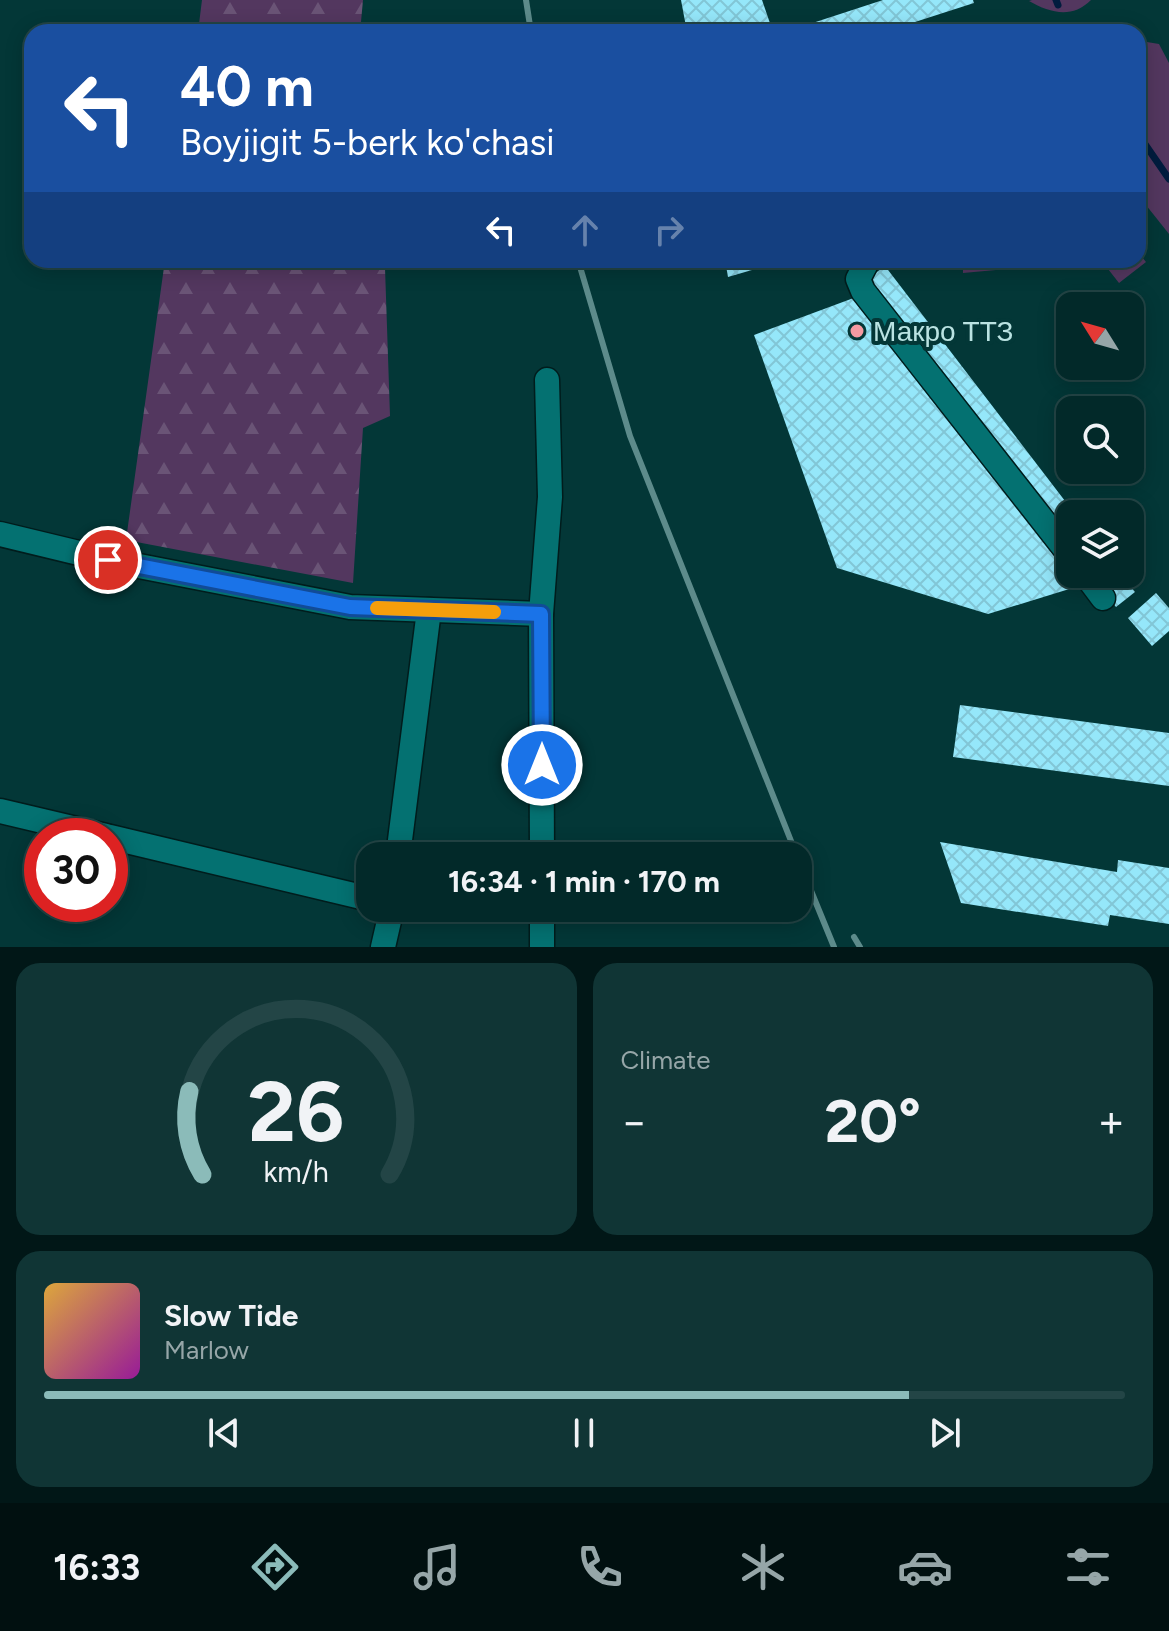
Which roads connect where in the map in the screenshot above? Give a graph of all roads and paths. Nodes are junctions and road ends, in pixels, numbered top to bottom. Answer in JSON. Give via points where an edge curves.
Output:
{"nodes":[{"id":1,"x":864,"y":268,"type":"edge"},
{"id":2,"x":547,"y":380,"type":"dead end"},
{"id":3,"x":0,"y":534,"type":"edge"},
{"id":4,"x":1056,"y":537,"type":"edge"},
{"id":5,"x":1096,"y":588,"type":"edge"},
{"id":6,"x":1103,"y":598,"type":"dead end"},
{"id":7,"x":429,"y":610,"type":"junction"},
{"id":8,"x":541,"y":614,"type":"junction"},
{"id":9,"x":0,"y":811,"type":"edge"},
{"id":10,"x":30,"y":818,"type":"edge"},
{"id":11,"x":128,"y":841,"type":"edge"},
{"id":12,"x":400,"y":842,"type":"edge"},
{"id":13,"x":542,"y":842,"type":"edge"},
{"id":14,"x":356,"y":896,"type":"edge"},
{"id":15,"x":389,"y":922,"type":"edge"},
{"id":16,"x":542,"y":922,"type":"edge"},
{"id":17,"x":383,"y":947,"type":"edge"},
{"id":18,"x":542,"y":947,"type":"edge"}],
"edges":[{"from":1,"to":4,"type":"street","via":[[858,279],[863,291]]},
{"from":2,"to":8,"type":"street","via":[[550,497]]},
{"from":3,"to":7,"type":"street","via":[[350,607]]},
{"from":5,"to":6,"type":"street"},
{"from":7,"to":8,"type":"street"},
{"from":7,"to":12,"type":"street"},
{"from":8,"to":13,"type":"street"},
{"from":9,"to":10,"type":"street"},
{"from":11,"to":14,"type":"street"},
{"from":15,"to":17,"type":"street"},
{"from":16,"to":18,"type":"street"}]}
